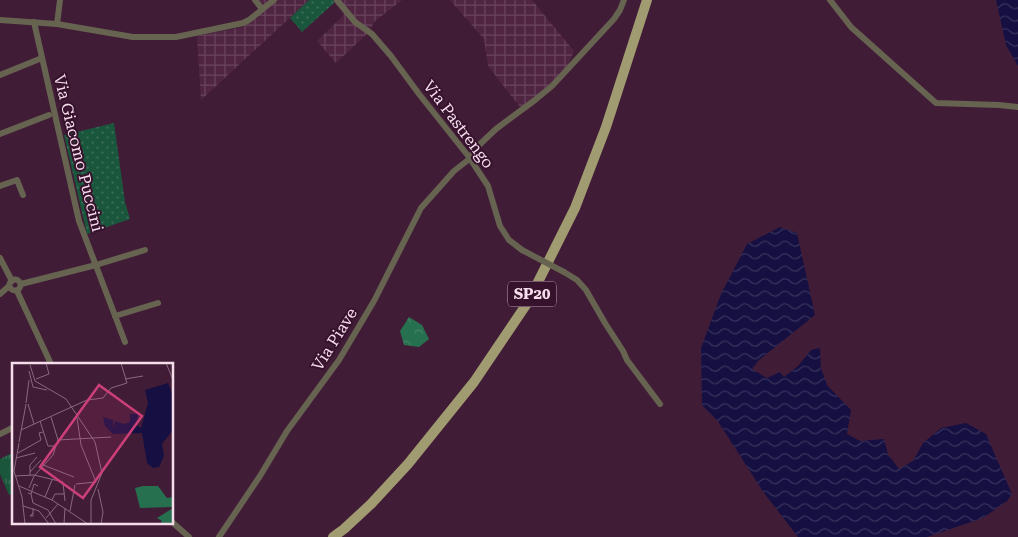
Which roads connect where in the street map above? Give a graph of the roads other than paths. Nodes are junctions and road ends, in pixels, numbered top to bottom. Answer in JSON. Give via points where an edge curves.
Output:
{"nodes":[{"id":1,"x":60,"y":0,"type":"edge"},
{"id":2,"x":255,"y":0,"type":"edge"},
{"id":3,"x":274,"y":0,"type":"edge"},
{"id":4,"x":337,"y":0,"type":"edge"},
{"id":5,"x":624,"y":0,"type":"edge"},
{"id":6,"x":647,"y":0,"type":"edge"},
{"id":7,"x":830,"y":0,"type":"edge"},
{"id":8,"x":262,"y":9,"type":"junction"},
{"id":9,"x":0,"y":20,"type":"edge"},
{"id":10,"x":34,"y":22,"type":"junction"},
{"id":11,"x":57,"y":24,"type":"junction"},
{"id":12,"x":42,"y":58,"type":"junction"},
{"id":13,"x":0,"y":75,"type":"edge"},
{"id":14,"x":1018,"y":108,"type":"edge"},
{"id":15,"x":49,"y":115,"type":"dead end"},
{"id":16,"x":0,"y":134,"type":"edge"},
{"id":17,"x":470,"y":157,"type":"junction"},
{"id":18,"x":0,"y":186,"type":"edge"},
{"id":19,"x":23,"y":195,"type":"dead end"},
{"id":20,"x":145,"y":250,"type":"dead end"},
{"id":21,"x":0,"y":258,"type":"edge"},
{"id":22,"x":96,"y":265,"type":"junction"},
{"id":23,"x":11,"y":283,"type":"junction"},
{"id":24,"x":20,"y":284,"type":"junction"},
{"id":25,"x":17,"y":291,"type":"junction"},
{"id":26,"x":0,"y":294,"type":"edge"},
{"id":27,"x":158,"y":303,"type":"dead end"},
{"id":28,"x":116,"y":316,"type":"junction"},
{"id":29,"x":125,"y":342,"type":"dead end"},
{"id":30,"x":51,"y":363,"type":"edge"},
{"id":31,"x":660,"y":404,"type":"dead end"},
{"id":32,"x":12,"y":428,"type":"edge"},
{"id":33,"x":0,"y":434,"type":"edge"},
{"id":34,"x":174,"y":524,"type":"edge"},
{"id":35,"x":189,"y":537,"type":"edge"},
{"id":36,"x":219,"y":537,"type":"edge"},
{"id":37,"x":333,"y":537,"type":"edge"}],
"edges":[{"from":1,"to":11,"type":"street"},
{"from":2,"to":8,"type":"street"},
{"from":3,"to":8,"type":"street"},
{"from":4,"to":17,"type":"street","name":"Via Pastrengo","via":[[391,56]]},
{"from":5,"to":17,"type":"street","name":"Via Piave","via":[[614,18],[552,86],[496,129]]},
{"from":6,"to":37,"type":"main road","number":"SP20","via":[[606,127],[575,208],[528,302],[474,382],[408,464],[371,504]]},
{"from":7,"to":14,"type":"street","via":[[851,27],[936,104]]},
{"from":8,"to":11,"type":"street","via":[[243,23],[176,37],[133,38]]},
{"from":9,"to":10,"type":"street"},
{"from":10,"to":11,"type":"street"},
{"from":10,"to":12,"type":"street","name":"Via Giacomo Puccini"},
{"from":12,"to":13,"type":"street"},
{"from":12,"to":22,"type":"street","name":"Via Giacomo Puccini","via":[[79,221]]},
{"from":15,"to":16,"type":"street"},
{"from":17,"to":31,"type":"street","name":"Via Pastrengo","bridge":true,"via":[[488,186],[500,226],[508,240],[577,280],[627,360]]},
{"from":17,"to":36,"type":"street","name":"Via Piave","via":[[421,208],[374,301],[339,360],[287,431]]},
{"from":18,"to":19,"type":"street","via":[[16,180]]},
{"from":20,"to":22,"type":"street"},
{"from":21,"to":23,"type":"street"},
{"from":22,"to":24,"type":"street"},
{"from":22,"to":28,"type":"street","name":"Via Giacomo Puccini"},
{"from":23,"to":24,"type":"street","via":[[17,280]]},
{"from":23,"to":25,"type":"street","via":[[11,289]]},
{"from":23,"to":26,"type":"street"},
{"from":24,"to":25,"type":"street"},
{"from":25,"to":30,"type":"street"},
{"from":27,"to":28,"type":"street"},
{"from":28,"to":29,"type":"street","name":"Via Giacomo Puccini"},
{"from":32,"to":33,"type":"street"},
{"from":34,"to":35,"type":"street"}]}
